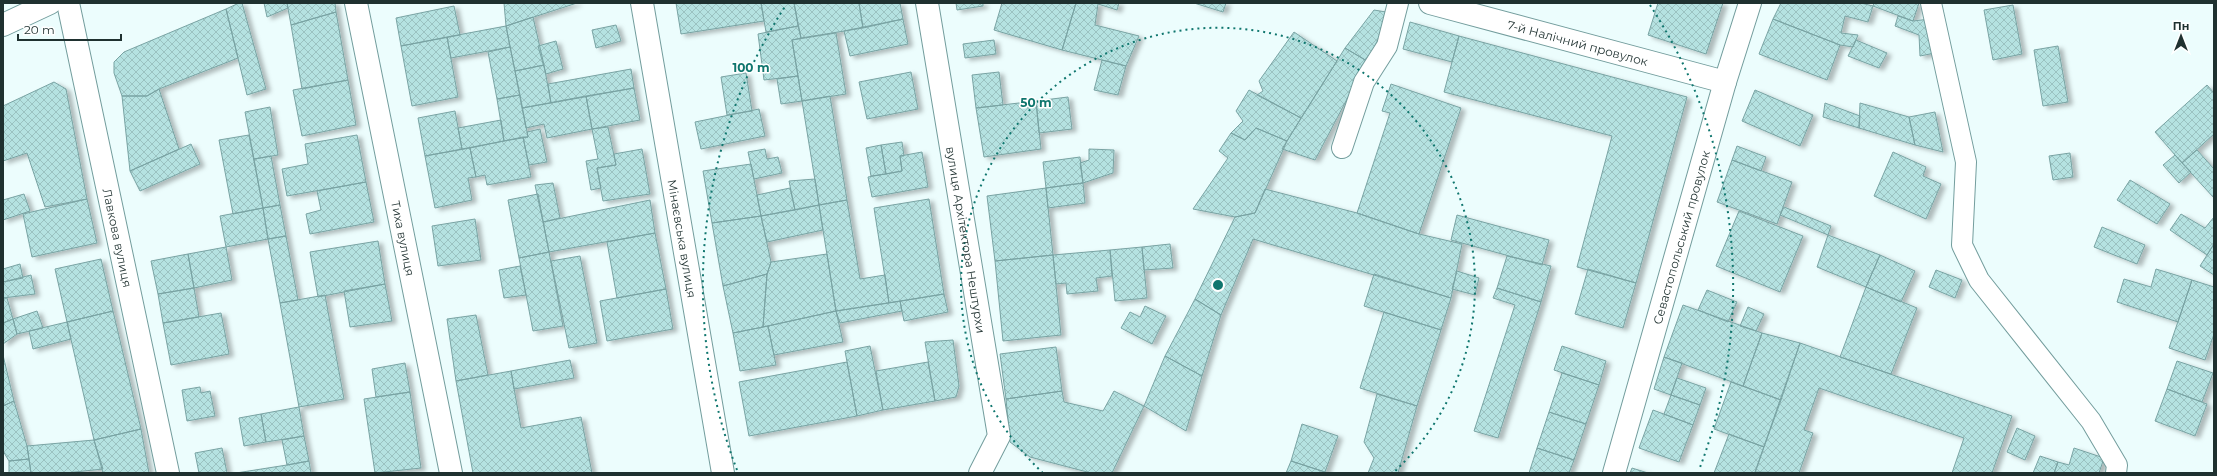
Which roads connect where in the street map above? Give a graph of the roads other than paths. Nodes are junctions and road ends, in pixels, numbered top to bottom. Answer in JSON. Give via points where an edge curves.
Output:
{"nodes":[{"id":1,"x":50,"y":3,"type":"edge"},
{"id":2,"x":68,"y":3,"type":"edge"},
{"id":3,"x":356,"y":3,"type":"edge"},
{"id":4,"x":642,"y":3,"type":"edge"},
{"id":5,"x":927,"y":3,"type":"edge"},
{"id":6,"x":1398,"y":3,"type":"edge"},
{"id":7,"x":1430,"y":3,"type":"edge"},
{"id":8,"x":1750,"y":3,"type":"edge"},
{"id":9,"x":1931,"y":3,"type":"edge"},
{"id":10,"x":3,"y":25,"type":"edge"},
{"id":11,"x":1725,"y":82,"type":"junction"},
{"id":12,"x":1342,"y":148,"type":"dead end"},
{"id":13,"x":168,"y":473,"type":"edge"},
{"id":14,"x":451,"y":473,"type":"edge"},
{"id":15,"x":723,"y":473,"type":"edge"},
{"id":16,"x":980,"y":473,"type":"edge"},
{"id":17,"x":1614,"y":473,"type":"edge"},
{"id":18,"x":2116,"y":473,"type":"edge"}],
"edges":[{"from":1,"to":10,"type":"street"},
{"from":2,"to":13,"type":"street","name":"Лавкова вулиця"},
{"from":3,"to":14,"type":"street","name":"Тиха вулиця"},
{"from":4,"to":15,"type":"street","name":"Мінаєвська вулиця"},
{"from":5,"to":16,"type":"street","name":"вулиця Архітектора Нештурхи","via":[[999,436]]},
{"from":6,"to":12,"type":"lane","via":[[1387,46],[1364,82]]},
{"from":7,"to":11,"type":"street","name":"7-й Налічний провулок"},
{"from":8,"to":11,"type":"street","name":"Севастопольський провулок"},
{"from":9,"to":18,"type":"lane","via":[[1966,162],[1962,245],[1979,280],[2091,421],[2117,465]]},
{"from":11,"to":17,"type":"street","name":"Севастопольський провулок"}]}
